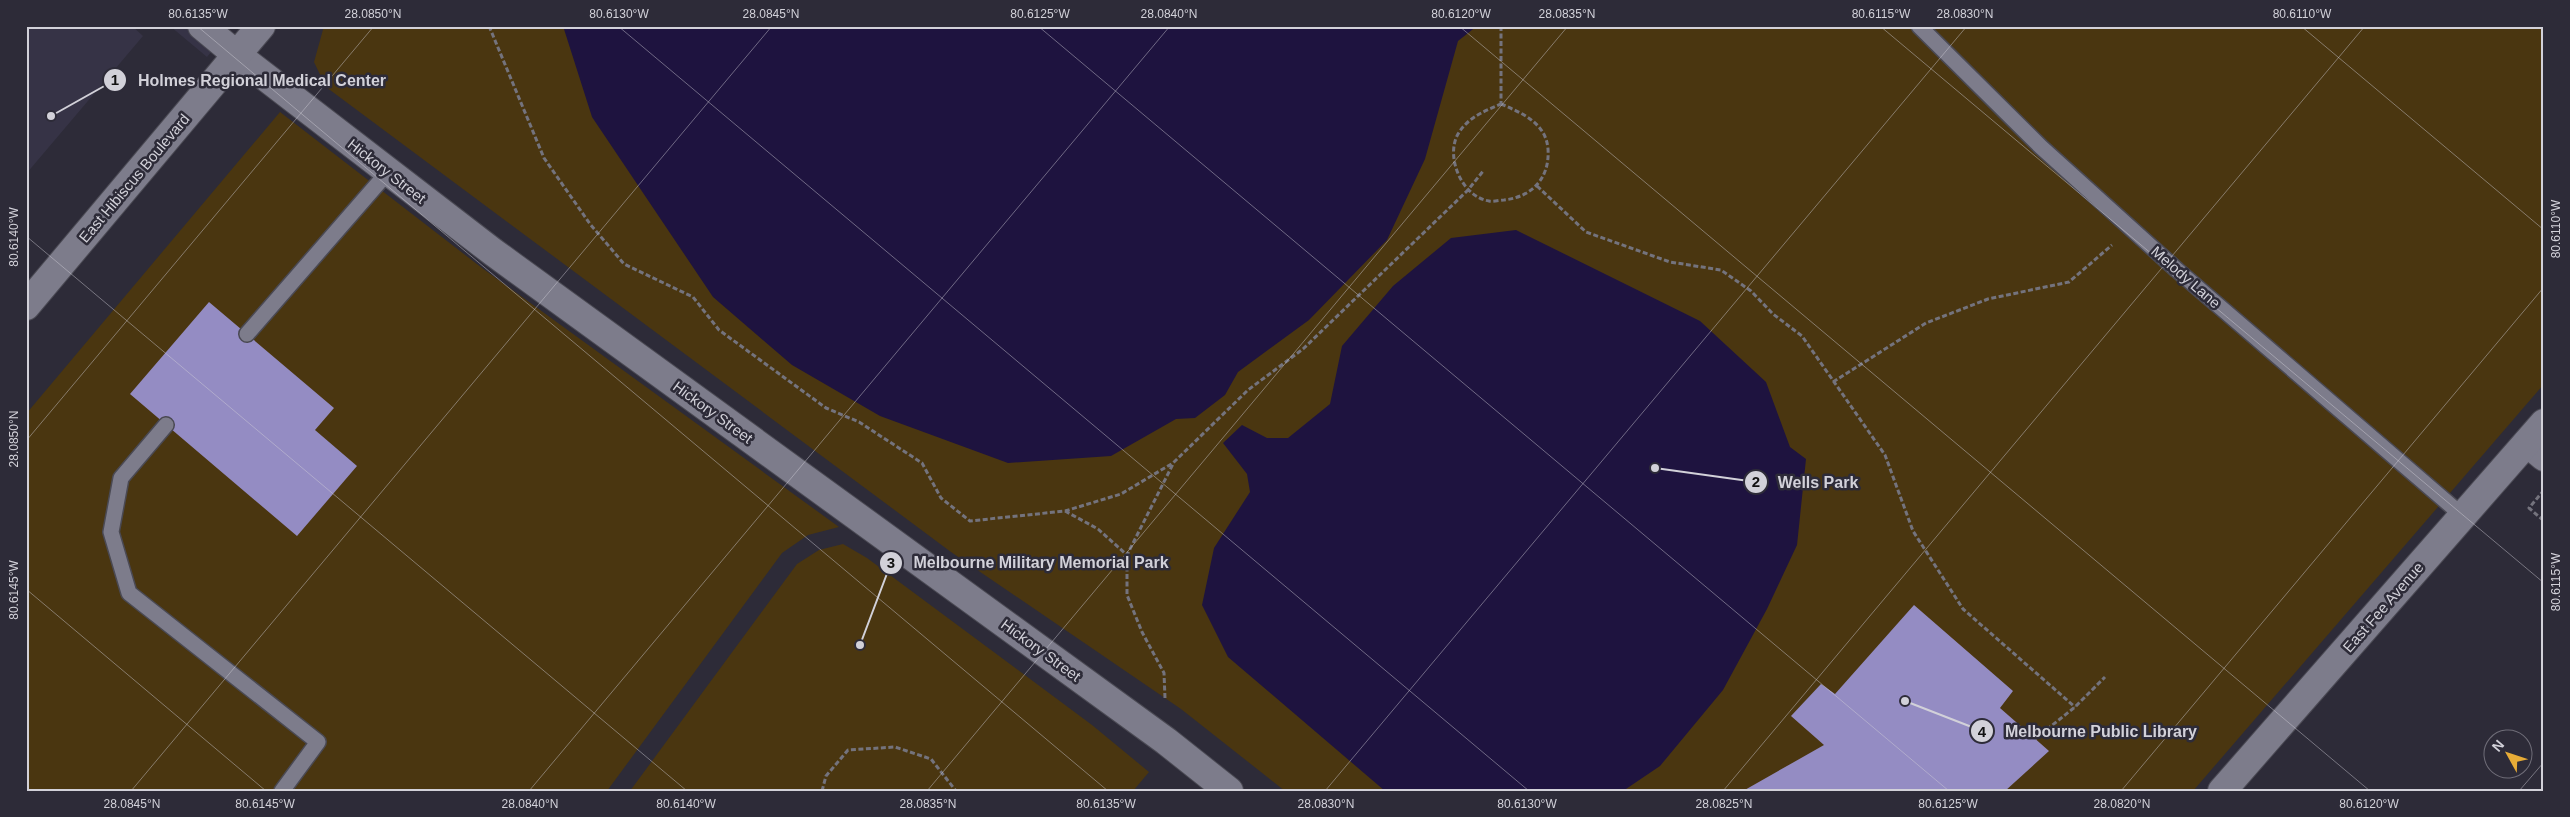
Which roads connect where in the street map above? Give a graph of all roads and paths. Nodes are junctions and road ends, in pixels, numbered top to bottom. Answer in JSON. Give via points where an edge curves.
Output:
{"nodes":[{"id":1,"x":202,"y":26,"type":"edge"},
{"id":2,"x":261,"y":26,"type":"edge"},
{"id":3,"x":489,"y":26,"type":"edge"},
{"id":4,"x":1501,"y":26,"type":"edge"},
{"id":5,"x":1919,"y":26,"type":"edge"},
{"id":6,"x":237,"y":55,"type":"junction"},
{"id":7,"x":1501,"y":104,"type":"junction"},
{"id":8,"x":1484,"y":170,"type":"dead end"},
{"id":9,"x":388,"y":172,"type":"junction"},
{"id":10,"x":1537,"y":186,"type":"junction"},
{"id":11,"x":1468,"y":190,"type":"junction"},
{"id":12,"x":2131,"y":229,"type":"junction"},
{"id":13,"x":26,"y":306,"type":"edge"},
{"id":14,"x":247,"y":334,"type":"dead end"},
{"id":15,"x":1833,"y":382,"type":"junction"},
{"id":16,"x":166,"y":425,"type":"dead end"},
{"id":17,"x":2538,"y":441,"type":"edge"},
{"id":18,"x":1173,"y":463,"type":"junction"},
{"id":19,"x":2544,"y":490,"type":"edge"},
{"id":20,"x":1065,"y":511,"type":"junction"},
{"id":21,"x":2463,"y":516,"type":"junction"},
{"id":22,"x":2544,"y":521,"type":"edge"},
{"id":23,"x":1127,"y":555,"type":"junction"},
{"id":24,"x":2105,"y":677,"type":"dead end"},
{"id":25,"x":2075,"y":707,"type":"junction"},
{"id":26,"x":2035,"y":739,"type":"dead end"},
{"id":27,"x":1166,"y":741,"type":"junction"},
{"id":28,"x":282,"y":791,"type":"edge"},
{"id":29,"x":822,"y":791,"type":"edge"},
{"id":30,"x":956,"y":791,"type":"edge"},
{"id":31,"x":1229,"y":791,"type":"edge"},
{"id":32,"x":2222,"y":791,"type":"edge"}],
"edges":[{"from":1,"to":6,"type":"street","name":"Hickory Street"},
{"from":2,"to":6,"type":"street","name":"East Hibiscus Boulevard"},
{"from":3,"to":20,"type":"path","via":[[544,158],[590,224],[624,264],[693,297],[719,330],[826,408],[859,422],[922,463],[941,498],[970,521]]},
{"from":4,"to":7,"type":"path"},
{"from":5,"to":12,"type":"lane","name":"Melody Lane","via":[[2041,147]]},
{"from":6,"to":9,"type":"street","name":"Hickory Street"},
{"from":6,"to":13,"type":"street","name":"East Hibiscus Boulevard"},
{"from":7,"to":10,"type":"path","via":[[1523,113],[1542,129],[1548,147],[1547,168]]},
{"from":7,"to":11,"type":"path","via":[[1477,114],[1458,134],[1454,157],[1458,174]]},
{"from":8,"to":11,"type":"path"},
{"from":9,"to":14,"type":"lane"},
{"from":9,"to":27,"type":"street","name":"Hickory Street","via":[[501,258]]},
{"from":10,"to":11,"type":"path","via":[[1521,197],[1488,201]]},
{"from":10,"to":15,"type":"path","via":[[1586,232],[1670,262],[1721,270],[1751,291],[1773,314],[1802,336]]},
{"from":11,"to":18,"type":"path","via":[[1303,349],[1248,390]]},
{"from":12,"to":15,"type":"path","via":[[2070,282],[1988,298],[1926,323]]},
{"from":12,"to":21,"type":"lane","name":"Melody Lane"},
{"from":15,"to":25,"type":"path","via":[[1885,455],[1913,531],[1963,609]]},
{"from":16,"to":28,"type":"lane","via":[[121,478],[111,532],[129,593],[318,742]]},
{"from":17,"to":21,"type":"street","name":"East Fee Avenue"},
{"from":18,"to":20,"type":"path","via":[[1121,494]]},
{"from":18,"to":23,"type":"path"},
{"from":19,"to":22,"type":"path","via":[[2529,508]]},
{"from":20,"to":23,"type":"path","via":[[1098,529]]},
{"from":21,"to":32,"type":"street","name":"East Fee Avenue"},
{"from":23,"to":27,"type":"path","via":[[1126,595],[1164,673]]},
{"from":24,"to":25,"type":"path"},
{"from":25,"to":26,"type":"path"},
{"from":27,"to":31,"type":"street","name":"Hickory Street"},
{"from":29,"to":30,"type":"path","via":[[826,776],[848,750],[896,747],[931,760]]}]}
